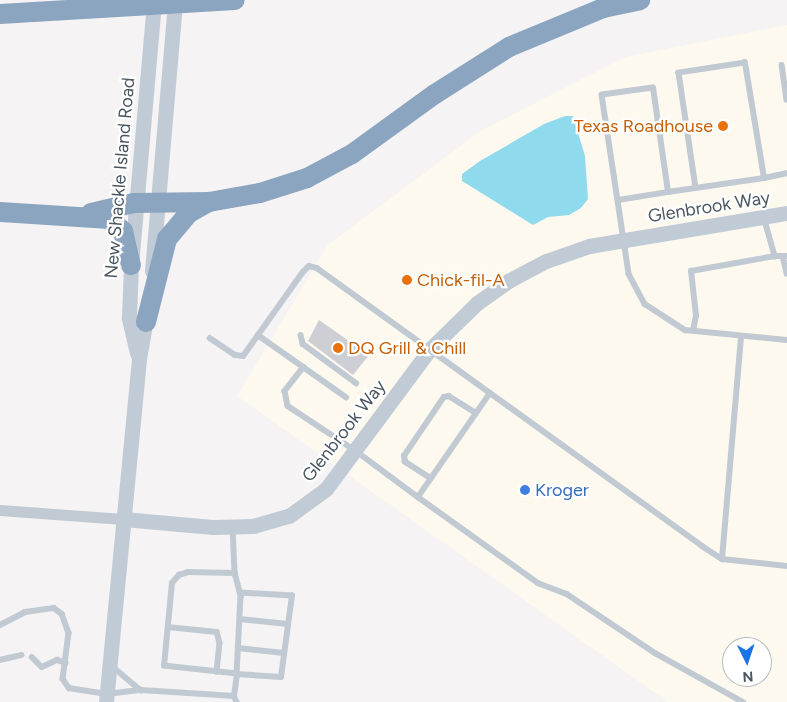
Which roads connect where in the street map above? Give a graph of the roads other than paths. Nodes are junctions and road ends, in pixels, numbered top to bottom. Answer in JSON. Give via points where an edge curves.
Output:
{"nodes":[{"id":1,"x":154,"y":0,"type":"edge"},
{"id":2,"x":174,"y":0,"type":"edge"},
{"id":3,"x":235,"y":0,"type":"edge"},
{"id":4,"x":640,"y":0,"type":"edge"},
{"id":5,"x":0,"y":14,"type":"edge"},
{"id":6,"x":782,"y":65,"type":"dead end"},
{"id":7,"x":787,"y":100,"type":"edge"},
{"id":8,"x":787,"y":173,"type":"edge"},
{"id":9,"x":764,"y":178,"type":"junction"},
{"id":10,"x":696,"y":188,"type":"junction"},
{"id":11,"x":668,"y":192,"type":"junction"},
{"id":12,"x":618,"y":200,"type":"junction"},
{"id":13,"x":209,"y":202,"type":"junction"},
{"id":14,"x":134,"y":203,"type":"junction"},
{"id":15,"x":157,"y":203,"type":"junction"},
{"id":16,"x":0,"y":212,"type":"edge"},
{"id":17,"x":787,"y":213,"type":"edge"},
{"id":18,"x":79,"y":215,"type":"junction"},
{"id":19,"x":764,"y":217,"type":"junction"},
{"id":20,"x":623,"y":240,"type":"junction"},
{"id":21,"x":775,"y":256,"type":"junction"},
{"id":22,"x":785,"y":256,"type":"edge"},
{"id":23,"x":131,"y":264,"type":"junction"},
{"id":24,"x":787,"y":274,"type":"edge"},
{"id":25,"x":146,"y":322,"type":"junction"},
{"id":26,"x":693,"y":332,"type":"junction"},
{"id":27,"x":258,"y":335,"type":"junction"},
{"id":28,"x":301,"y":336,"type":"dead end"},
{"id":29,"x":210,"y":338,"type":"dead end"},
{"id":30,"x":741,"y":338,"type":"junction"},
{"id":31,"x":787,"y":340,"type":"edge"},
{"id":32,"x":430,"y":349,"type":"junction"},
{"id":33,"x":139,"y":359,"type":"junction"},
{"id":34,"x":304,"y":367,"type":"junction"},
{"id":35,"x":356,"y":383,"type":"dead end"},
{"id":36,"x":490,"y":393,"type":"junction"},
{"id":37,"x":346,"y":397,"type":"dead end"},
{"id":38,"x":476,"y":413,"type":"junction"},
{"id":39,"x":356,"y":450,"type":"junction"},
{"id":40,"x":431,"y":479,"type":"junction"},
{"id":41,"x":418,"y":497,"type":"junction"},
{"id":42,"x":0,"y":510,"type":"edge"},
{"id":43,"x":123,"y":519,"type":"junction"},
{"id":44,"x":233,"y":527,"type":"junction"},
{"id":45,"x":722,"y":558,"type":"junction"},
{"id":46,"x":787,"y":566,"type":"edge"},
{"id":47,"x":235,"y":573,"type":"junction"},
{"id":48,"x":240,"y":593,"type":"junction"},
{"id":49,"x":240,"y":619,"type":"junction"},
{"id":50,"x":288,"y":624,"type":"junction"},
{"id":51,"x":0,"y":625,"type":"edge"},
{"id":52,"x":168,"y":627,"type":"junction"},
{"id":53,"x":238,"y":648,"type":"junction"},
{"id":54,"x":284,"y":653,"type":"junction"},
{"id":55,"x":21,"y":656,"type":"dead end"},
{"id":56,"x":32,"y":657,"type":"dead end"},
{"id":57,"x":0,"y":660,"type":"edge"},
{"id":58,"x":66,"y":663,"type":"junction"},
{"id":59,"x":111,"y":664,"type":"junction"},
{"id":60,"x":217,"y":672,"type":"junction"},
{"id":61,"x":237,"y":674,"type":"junction"},
{"id":62,"x":141,"y":690,"type":"junction"},
{"id":63,"x":202,"y":696,"type":"junction"},
{"id":64,"x":107,"y":698,"type":"edge"},
{"id":65,"x":236,"y":699,"type":"edge"},
{"id":66,"x":199,"y":702,"type":"edge"},
{"id":67,"x":743,"y":702,"type":"edge"}],
"edges":[{"from":1,"to":14,"type":"main road","name":"New Shackle Island Road"},
{"from":2,"to":15,"type":"main road","name":"New Shackle Island Road"},
{"from":3,"to":5,"type":"highway"},
{"from":4,"to":13,"type":"highway","via":[[603,8],[509,47],[435,94],[352,154],[307,178],[260,194]]},
{"from":6,"to":7,"type":"lane"},
{"from":8,"to":9,"type":"lane"},
{"from":9,"to":10,"type":"lane"},
{"from":9,"to":10,"type":"lane","via":[[745,63],[679,73]]},
{"from":10,"to":11,"type":"lane"},
{"from":11,"to":12,"type":"lane"},
{"from":11,"to":12,"type":"lane","via":[[653,88],[602,95]]},
{"from":12,"to":20,"type":"lane"},
{"from":13,"to":15,"type":"highway"},
{"from":13,"to":25,"type":"highway","via":[[189,214],[168,239]]},
{"from":14,"to":15,"type":"highway"},
{"from":14,"to":18,"type":"highway"},
{"from":14,"to":23,"type":"main road","name":"New Shackle Island Road"},
{"from":15,"to":25,"type":"main road","name":"New Shackle Island Road"},
{"from":16,"to":18,"type":"highway","via":[[22,216]]},
{"from":17,"to":19,"type":"main road","name":"Glenbrook Way"},
{"from":18,"to":23,"type":"highway","via":[[110,219],[124,232]]},
{"from":19,"to":20,"type":"main road","name":"Glenbrook Way"},
{"from":19,"to":21,"type":"lane"},
{"from":20,"to":26,"type":"lane","via":[[629,274],[645,304]]},
{"from":20,"to":32,"type":"main road","name":"Glenbrook Way","via":[[563,255],[508,281],[477,304]]},
{"from":21,"to":22,"type":"lane"},
{"from":21,"to":26,"type":"lane","via":[[691,271],[696,316]]},
{"from":22,"to":24,"type":"lane"},
{"from":23,"to":33,"type":"main road","name":"New Shackle Island Road","via":[[129,317]]},
{"from":25,"to":33,"type":"main road","name":"New Shackle Island Road"},
{"from":26,"to":30,"type":"lane"},
{"from":27,"to":29,"type":"lane","via":[[242,356]]},
{"from":27,"to":32,"type":"lane","via":[[309,266],[323,272]]},
{"from":27,"to":34,"type":"lane"},
{"from":28,"to":35,"type":"lane","via":[[303,344]]},
{"from":30,"to":31,"type":"lane"},
{"from":30,"to":45,"type":"lane"},
{"from":32,"to":36,"type":"lane"},
{"from":32,"to":39,"type":"main road","name":"Glenbrook Way"},
{"from":33,"to":43,"type":"main road","name":"New Shackle Island Road"},
{"from":34,"to":37,"type":"lane"},
{"from":34,"to":39,"type":"lane","via":[[285,391],[287,404]]},
{"from":36,"to":38,"type":"lane"},
{"from":36,"to":45,"type":"lane"},
{"from":38,"to":40,"type":"lane"},
{"from":38,"to":40,"type":"lane","via":[[449,396],[444,398],[404,456],[405,462]]},
{"from":39,"to":41,"type":"lane"},
{"from":39,"to":44,"type":"main road","name":"Glenbrook Way","via":[[326,489],[288,516],[253,526]]},
{"from":40,"to":41,"type":"lane"},
{"from":41,"to":67,"type":"lane","via":[[538,583],[567,594],[655,653]]},
{"from":42,"to":43,"type":"street"},
{"from":43,"to":44,"type":"main road","name":"Glenbrook Way"},
{"from":43,"to":59,"type":"main road","name":"New Shackle Island Road"},
{"from":44,"to":47,"type":"lane"},
{"from":45,"to":46,"type":"lane"},
{"from":47,"to":48,"type":"lane"},
{"from":47,"to":52,"type":"lane","via":[[188,572],[179,575],[172,583]]},
{"from":48,"to":49,"type":"lane"},
{"from":48,"to":50,"type":"lane","via":[[292,596]]},
{"from":49,"to":50,"type":"lane"},
{"from":49,"to":53,"type":"lane"},
{"from":50,"to":54,"type":"lane"},
{"from":51,"to":58,"type":"lane","via":[[25,612],[54,608],[67,622]]},
{"from":52,"to":60,"type":"lane","via":[[217,632],[220,643]]},
{"from":52,"to":60,"type":"lane","via":[[164,666]]},
{"from":53,"to":54,"type":"lane"},
{"from":53,"to":61,"type":"lane"},
{"from":54,"to":61,"type":"lane","via":[[281,677]]},
{"from":55,"to":57,"type":"lane"},
{"from":56,"to":58,"type":"lane","via":[[42,667],[57,660]]},
{"from":58,"to":64,"type":"lane","via":[[63,679],[69,688]]},
{"from":59,"to":62,"type":"lane"},
{"from":59,"to":64,"type":"main road","name":"New Shackle Island Road"},
{"from":60,"to":61,"type":"lane"},
{"from":61,"to":65,"type":"lane"},
{"from":62,"to":63,"type":"lane"},
{"from":62,"to":64,"type":"lane"},
{"from":63,"to":65,"type":"lane"},
{"from":63,"to":66,"type":"lane"}]}
